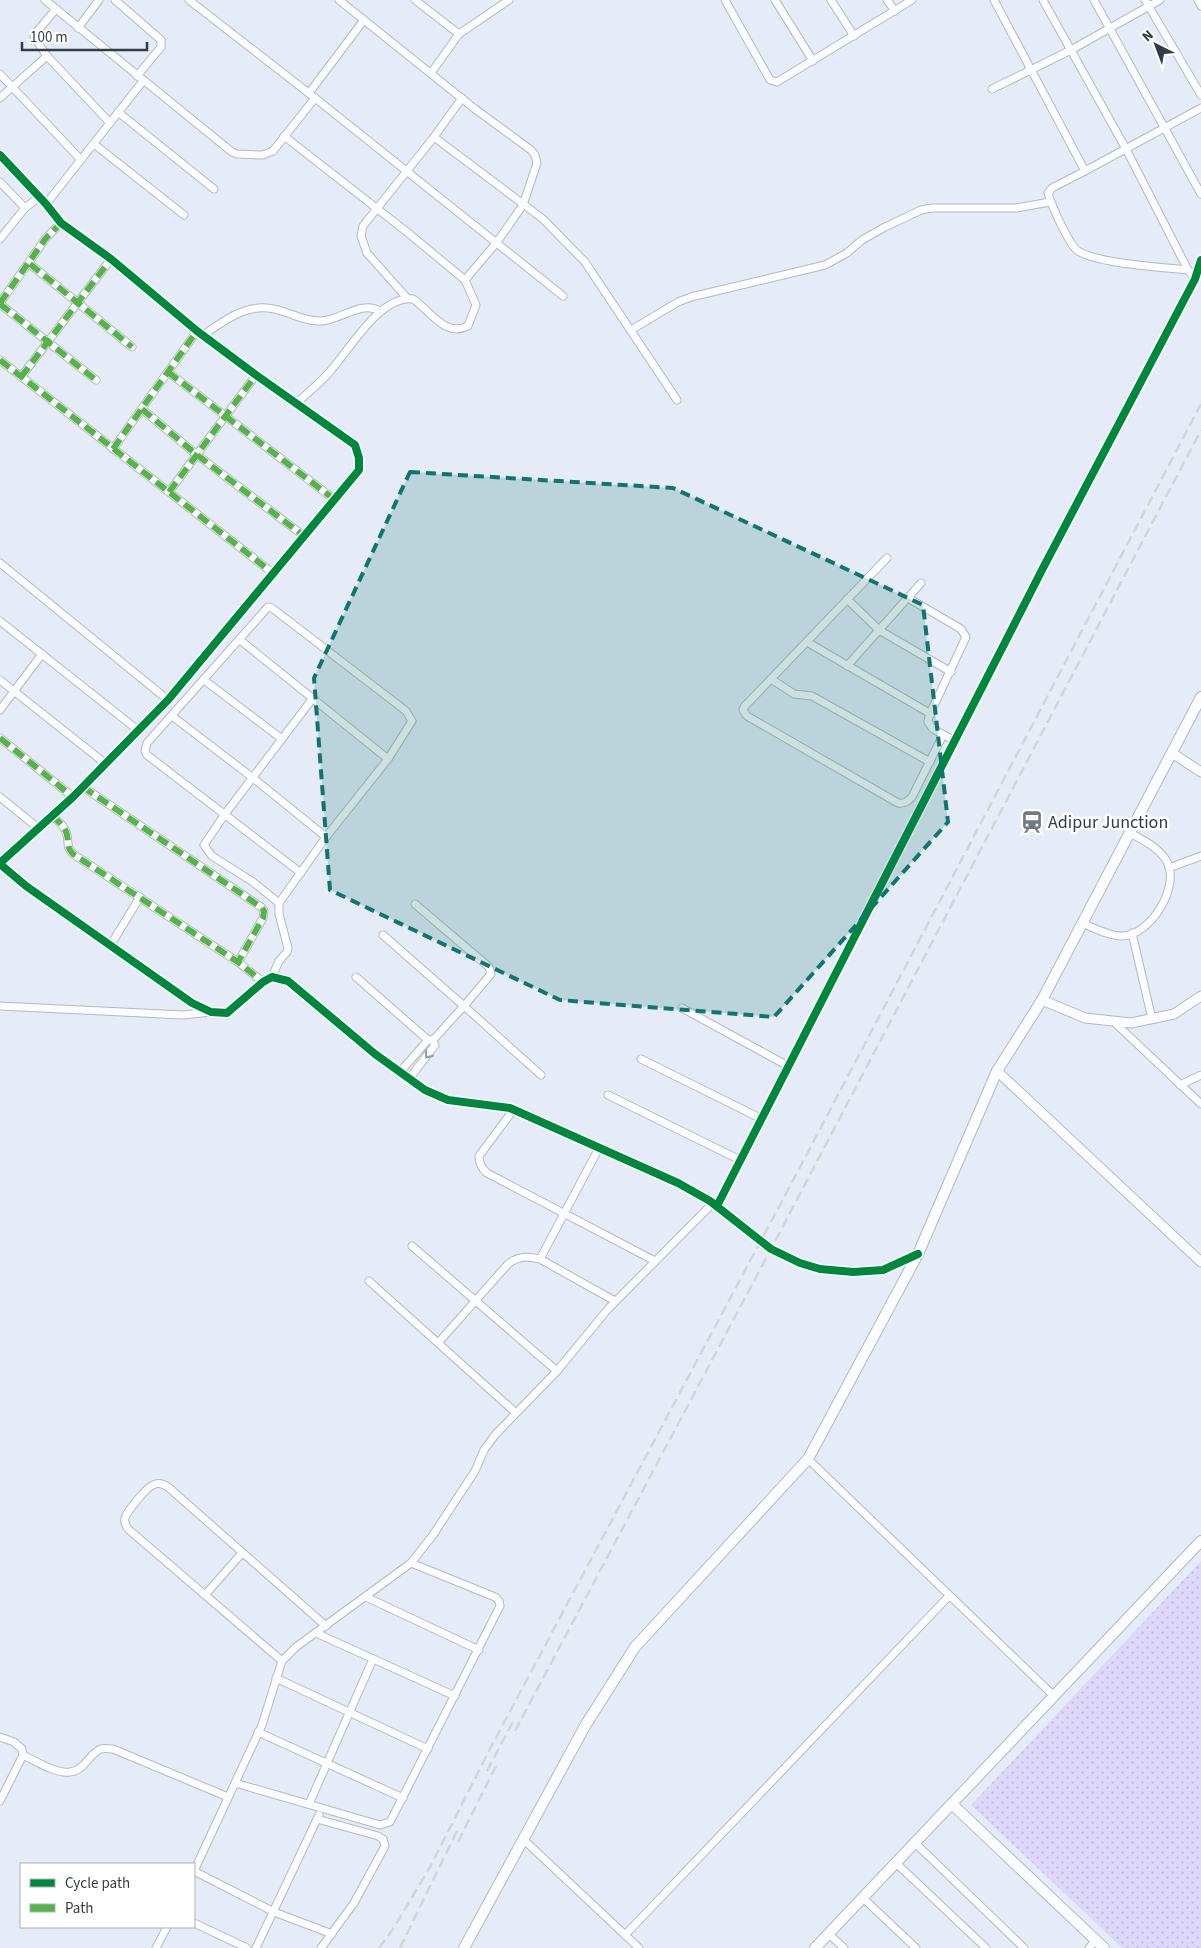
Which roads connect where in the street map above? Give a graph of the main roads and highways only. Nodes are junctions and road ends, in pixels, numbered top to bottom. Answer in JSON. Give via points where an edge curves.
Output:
{"nodes":[{"id":1,"x":1201,"y":697,"type":"edge"},
{"id":2,"x":1201,"y":1541,"type":"edge"},
{"id":3,"x":952,"y":1804,"type":"junction"},
{"id":4,"x":1092,"y":1944,"type":"edge"},
{"id":5,"x":464,"y":1948,"type":"edge"},
{"id":6,"x":815,"y":1948,"type":"edge"},
{"id":7,"x":1104,"y":1948,"type":"edge"}],
"edges":[{"from":1,"to":5,"type":"main road","via":[[1042,1000],[997,1071],[918,1254],[808,1459],[635,1647],[585,1726]]},
{"from":2,"to":3,"type":"main road"},
{"from":3,"to":4,"type":"main road"},
{"from":3,"to":6,"type":"main road"},
{"from":4,"to":7,"type":"main road"}]}
